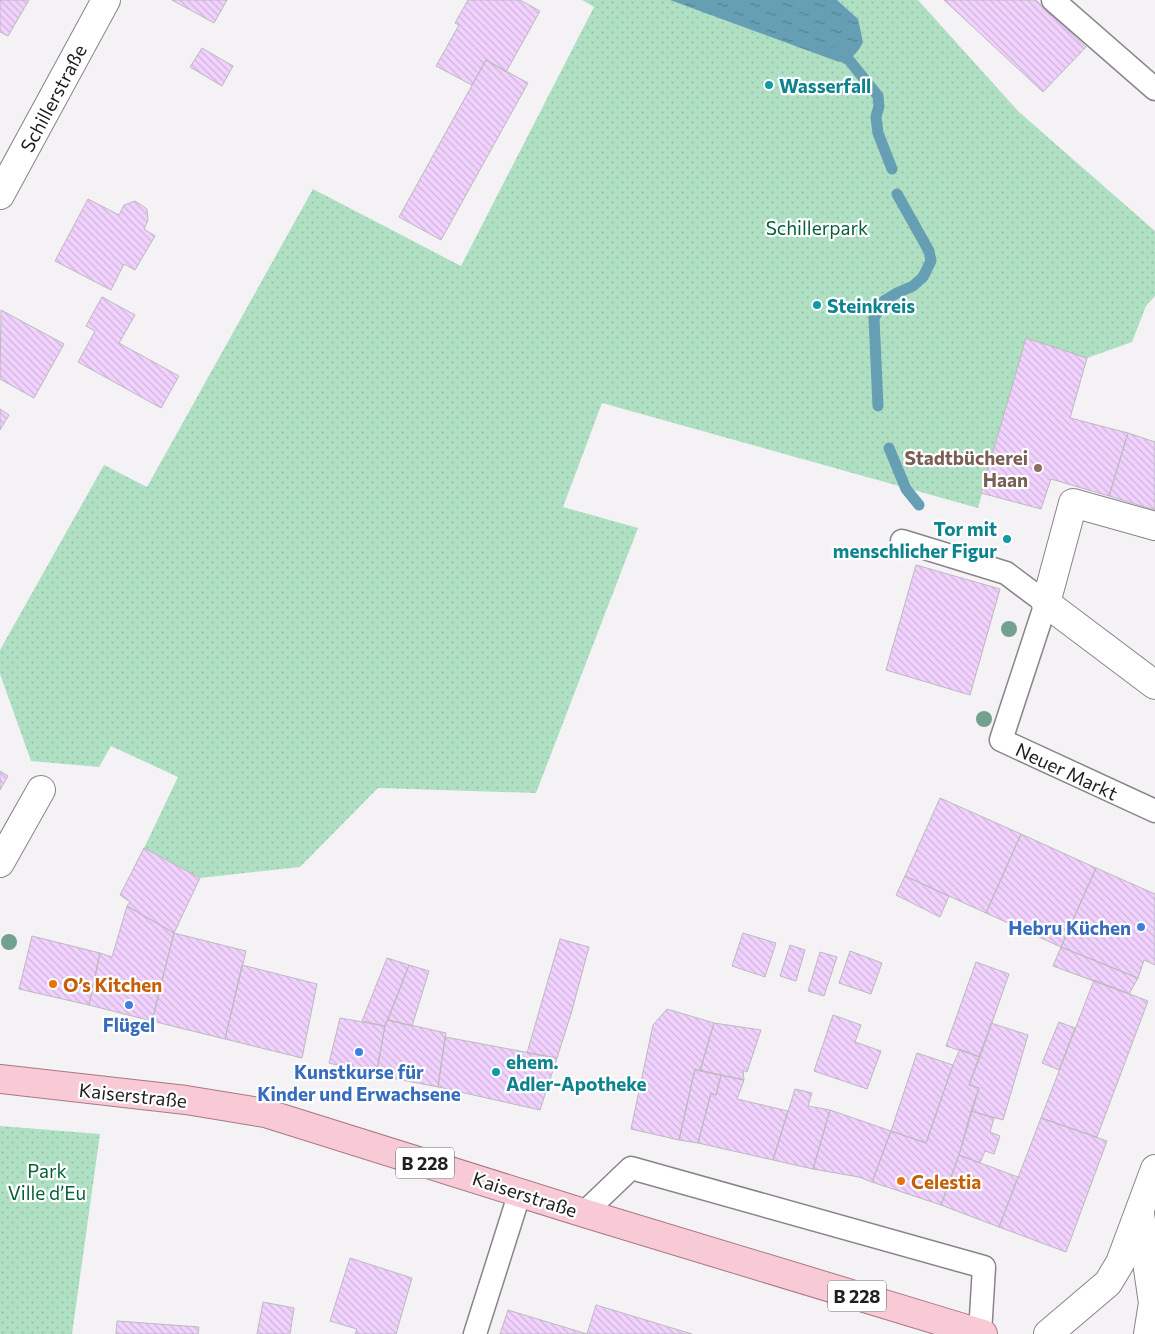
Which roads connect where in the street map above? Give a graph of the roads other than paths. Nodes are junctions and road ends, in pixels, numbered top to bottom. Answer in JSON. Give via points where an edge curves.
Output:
{"nodes":[{"id":1,"x":106,"y":0,"type":"edge"},
{"id":2,"x":1053,"y":0,"type":"edge"},
{"id":3,"x":1155,"y":89,"type":"edge"},
{"id":4,"x":0,"y":195,"type":"edge"},
{"id":5,"x":1155,"y":526,"type":"edge"},
{"id":6,"x":902,"y":541,"type":"dead end"},
{"id":7,"x":1046,"y":603,"type":"junction"},
{"id":8,"x":1155,"y":685,"type":"edge"},
{"id":9,"x":41,"y":790,"type":"dead end"},
{"id":10,"x":1155,"y":811,"type":"edge"},
{"id":11,"x":0,"y":863,"type":"edge"},
{"id":12,"x":0,"y":1079,"type":"edge"},
{"id":13,"x":1155,"y":1169,"type":"edge"},
{"id":14,"x":520,"y":1192,"type":"junction"},
{"id":15,"x":1140,"y":1212,"type":"junction"},
{"id":16,"x":584,"y":1213,"type":"junction"},
{"id":17,"x":475,"y":1334,"type":"edge"},
{"id":18,"x":981,"y":1334,"type":"edge"},
{"id":19,"x":1048,"y":1334,"type":"edge"},
{"id":20,"x":1148,"y":1334,"type":"edge"}],
"edges":[{"from":1,"to":4,"type":"street","name":"Schillerstraße"},
{"from":2,"to":3,"type":"lane"},
{"from":5,"to":7,"type":"street","name":"Neuer Markt","via":[[1073,503]]},
{"from":6,"to":7,"type":"lane","via":[[1006,573]]},
{"from":7,"to":8,"type":"street"},
{"from":7,"to":10,"type":"lane","name":"Neuer Markt","via":[[1001,740]]},
{"from":9,"to":11,"type":"street"},
{"from":12,"to":14,"type":"main road","name":"Kaiserstraße","number":"B 228","via":[[186,1100],[265,1113]]},
{"from":13,"to":15,"type":"street"},
{"from":14,"to":16,"type":"main road","name":"Kaiserstraße","number":"B 228"},
{"from":14,"to":17,"type":"lane"},
{"from":15,"to":19,"type":"street","via":[[1120,1263],[1108,1283]]},
{"from":15,"to":20,"type":"street","via":[[1152,1304]]},
{"from":16,"to":18,"type":"main road","name":"Kaiserstraße","number":"B 228"},
{"from":16,"to":18,"type":"lane","via":[[632,1168],[984,1266]]}]}
